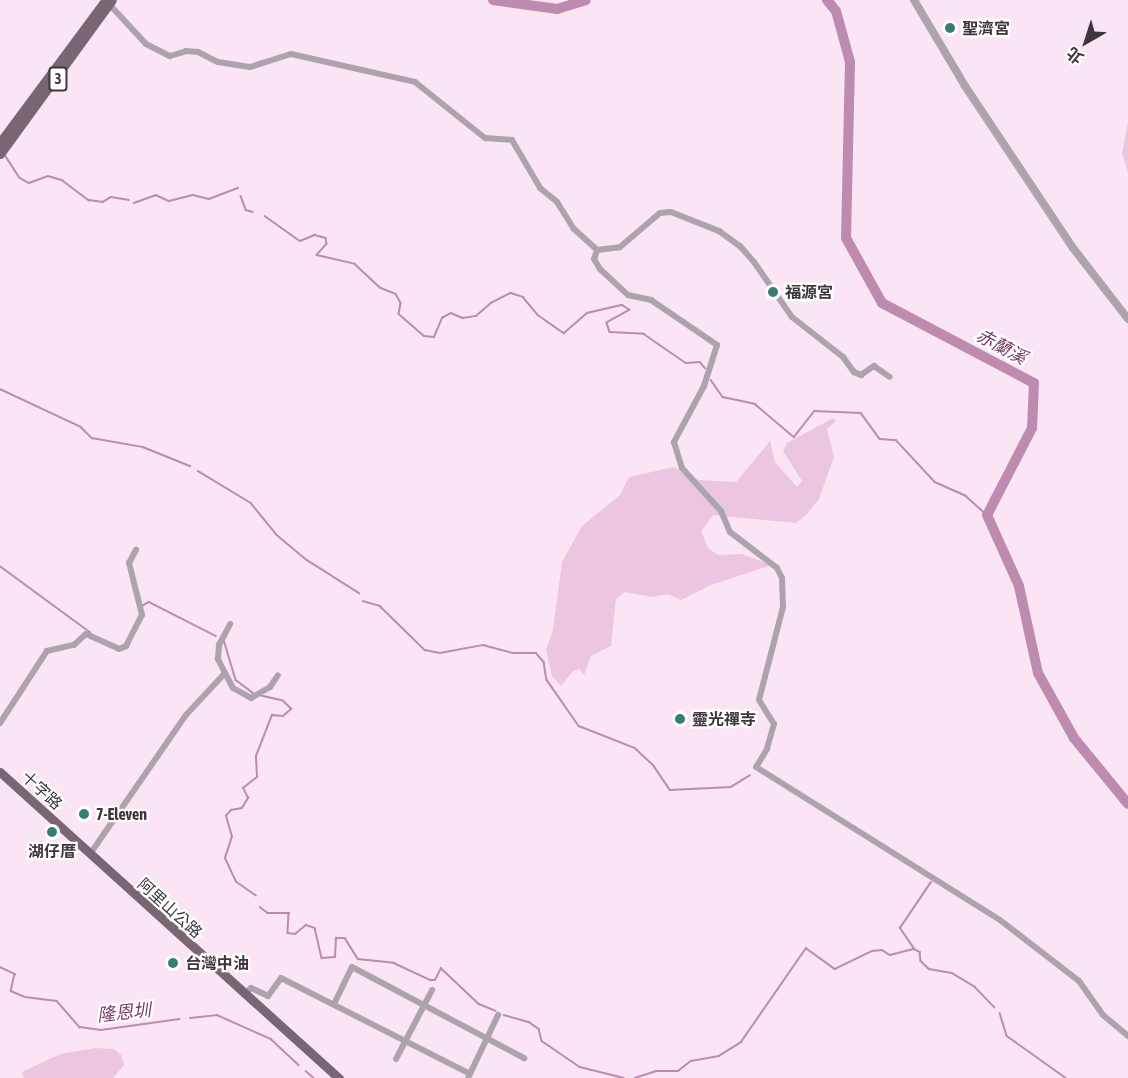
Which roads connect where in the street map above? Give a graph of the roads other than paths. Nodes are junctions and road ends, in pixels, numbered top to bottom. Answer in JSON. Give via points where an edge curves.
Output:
{"nodes":[{"id":1,"x":914,"y":0,"type":"edge"},
{"id":2,"x":109,"y":1,"type":"edge"},
{"id":3,"x":0,"y":142,"type":"edge"},
{"id":4,"x":0,"y":154,"type":"edge"},
{"id":5,"x":597,"y":250,"type":"junction"},
{"id":6,"x":1128,"y":319,"type":"edge"},
{"id":7,"x":890,"y":377,"type":"dead end"},
{"id":8,"x":136,"y":550,"type":"dead end"},
{"id":9,"x":230,"y":624,"type":"dead end"},
{"id":10,"x":225,"y":673,"type":"junction"},
{"id":11,"x":278,"y":675,"type":"dead end"},
{"id":12,"x":0,"y":723,"type":"edge"},
{"id":13,"x":0,"y":772,"type":"edge"},
{"id":14,"x":90,"y":854,"type":"junction"},
{"id":15,"x":432,"y":990,"type":"dead end"},
{"id":16,"x":243,"y":995,"type":"junction"},
{"id":17,"x":334,"y":1004,"type":"junction"},
{"id":18,"x":424,"y":1005,"type":"junction"},
{"id":19,"x":498,"y":1015,"type":"dead end"},
{"id":20,"x":1128,"y":1036,"type":"edge"},
{"id":21,"x":487,"y":1038,"type":"junction"},
{"id":22,"x":405,"y":1041,"type":"junction"},
{"id":23,"x":524,"y":1058,"type":"dead end"},
{"id":24,"x":396,"y":1059,"type":"dead end"},
{"id":25,"x":469,"y":1076,"type":"edge"},
{"id":26,"x":339,"y":1078,"type":"edge"}],
"edges":[{"from":1,"to":6,"type":"street","via":[[965,86],[1073,248]]},
{"from":2,"to":3,"type":"main road","number":"3"},
{"from":2,"to":4,"type":"main road","number":"3"},
{"from":2,"to":5,"type":"street","via":[[146,44],[170,56],[198,52],[218,62],[249,67],[291,54],[415,82],[485,138],[512,140],[540,188],[557,202],[574,229]]},
{"from":5,"to":7,"type":"street","via":[[620,247],[660,213],[671,213],[718,231],[741,246],[792,317],[843,357],[854,372],[861,375],[874,366]]},
{"from":5,"to":20,"type":"street","via":[[594,260],[600,269],[628,295],[651,300],[719,350],[674,442],[682,468],[717,505],[730,532],[777,568],[782,578],[783,607],[759,700],[774,724],[767,750],[756,767],[809,804],[894,852],[1000,920],[1079,981],[1102,1015]]},
{"from":8,"to":12,"type":"street","via":[[129,563],[142,615],[126,646],[119,649],[86,634],[74,645],[47,651],[37,672]]},
{"from":9,"to":10,"type":"street","via":[[219,645],[218,659]]},
{"from":10,"to":11,"type":"street","via":[[233,688],[251,698],[270,687]]},
{"from":10,"to":14,"type":"street","via":[[186,715]]},
{"from":13,"to":14,"type":"main road","name":"十字路"},
{"from":14,"to":16,"type":"main road","name":"阿里山公路"},
{"from":15,"to":18,"type":"street"},
{"from":16,"to":17,"type":"street","via":[[251,988],[268,996],[281,978]]},
{"from":16,"to":26,"type":"main road","name":"阿里山公路"},
{"from":17,"to":18,"type":"street","via":[[352,968]]},
{"from":17,"to":22,"type":"street"},
{"from":18,"to":21,"type":"street"},
{"from":18,"to":22,"type":"street"},
{"from":19,"to":21,"type":"street"},
{"from":21,"to":23,"type":"street"},
{"from":21,"to":25,"type":"street"},
{"from":22,"to":24,"type":"street"},
{"from":22,"to":25,"type":"street"}]}
